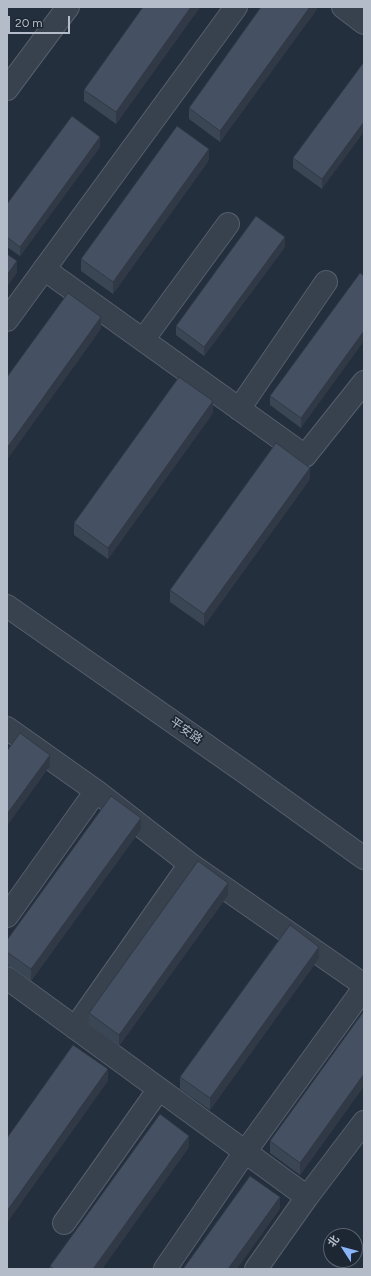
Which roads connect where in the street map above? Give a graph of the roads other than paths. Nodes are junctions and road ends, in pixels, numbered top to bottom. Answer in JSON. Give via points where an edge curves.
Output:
{"nodes":[{"id":1,"x":68,"y":7,"type":"edge"},
{"id":2,"x":236,"y":7,"type":"edge"},
{"id":3,"x":342,"y":7,"type":"edge"},
{"id":4,"x":364,"y":23,"type":"edge"},
{"id":5,"x":10,"y":78,"type":"edge"},
{"id":6,"x":228,"y":224,"type":"dead end"},
{"id":7,"x":44,"y":269,"type":"junction"},
{"id":8,"x":326,"y":282,"type":"dead end"},
{"id":9,"x":7,"y":320,"type":"edge"},
{"id":10,"x":143,"y":340,"type":"junction"},
{"id":11,"x":364,"y":382,"type":"edge"},
{"id":12,"x":239,"y":409,"type":"junction"},
{"id":13,"x":7,"y":606,"type":"edge"},
{"id":14,"x":7,"y":728,"type":"edge"},
{"id":15,"x":96,"y":791,"type":"junction"},
{"id":16,"x":364,"y":858,"type":"edge"},
{"id":17,"x":190,"y":864,"type":"junction"},
{"id":18,"x":7,"y":916,"type":"edge"},
{"id":19,"x":7,"y":978,"type":"edge"},
{"id":20,"x":364,"y":987,"type":"edge"},
{"id":21,"x":76,"y":1028,"type":"junction"},
{"id":22,"x":159,"y":1089,"type":"junction"},
{"id":23,"x":364,"y":1122,"type":"edge"},
{"id":24,"x":245,"y":1152,"type":"junction"},
{"id":25,"x":307,"y":1197,"type":"junction"},
{"id":26,"x":64,"y":1223,"type":"dead end"},
{"id":27,"x":165,"y":1269,"type":"edge"},
{"id":28,"x":256,"y":1269,"type":"edge"}],
"edges":[{"from":1,"to":5,"type":"street"},
{"from":2,"to":7,"type":"street"},
{"from":3,"to":4,"type":"street"},
{"from":6,"to":10,"type":"street"},
{"from":7,"to":9,"type":"street"},
{"from":7,"to":10,"type":"street"},
{"from":8,"to":12,"type":"street"},
{"from":10,"to":12,"type":"street"},
{"from":11,"to":12,"type":"street","via":[[304,456]]},
{"from":13,"to":16,"type":"street","name":"平安路"},
{"from":14,"to":15,"type":"street"},
{"from":15,"to":17,"type":"street"},
{"from":15,"to":18,"type":"street"},
{"from":17,"to":20,"type":"street"},
{"from":17,"to":21,"type":"street"},
{"from":19,"to":21,"type":"street"},
{"from":20,"to":24,"type":"street"},
{"from":21,"to":22,"type":"street"},
{"from":22,"to":24,"type":"street"},
{"from":22,"to":26,"type":"street"},
{"from":23,"to":25,"type":"street"},
{"from":24,"to":25,"type":"street"},
{"from":24,"to":27,"type":"street"},
{"from":25,"to":28,"type":"street"}]}
